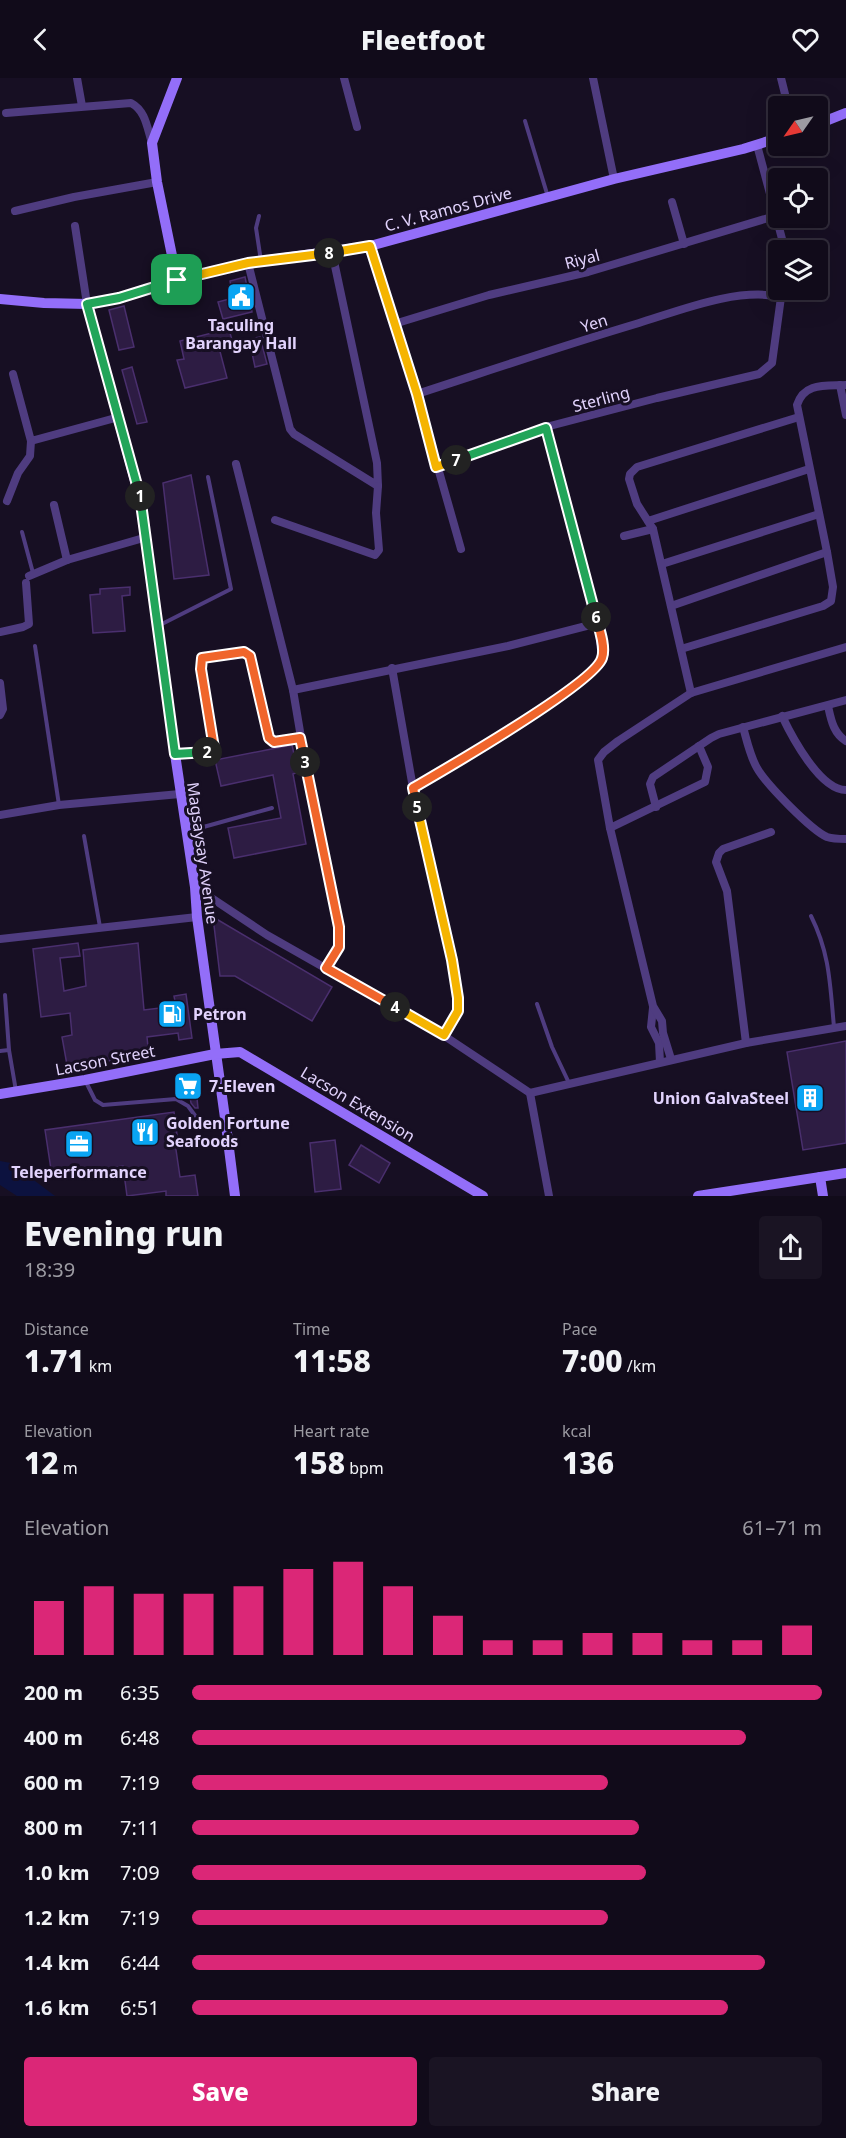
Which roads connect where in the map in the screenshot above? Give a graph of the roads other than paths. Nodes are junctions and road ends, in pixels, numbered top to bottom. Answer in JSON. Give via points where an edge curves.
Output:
{"nodes":[{"id":1,"x":77,"y":78,"type":"edge"},
{"id":2,"x":177,"y":78,"type":"edge"},
{"id":3,"x":344,"y":78,"type":"edge"},
{"id":4,"x":593,"y":78,"type":"edge"},
{"id":5,"x":781,"y":78,"type":"edge"},
{"id":6,"x":786,"y":96,"type":"edge"},
{"id":7,"x":82,"y":106,"type":"junction"},
{"id":8,"x":6,"y":113,"type":"dead end"},
{"id":9,"x":846,"y":113,"type":"edge"},
{"id":10,"x":828,"y":120,"type":"edge"},
{"id":11,"x":525,"y":121,"type":"dead end"},
{"id":12,"x":357,"y":127,"type":"dead end"},
{"id":13,"x":768,"y":141,"type":"edge"},
{"id":14,"x":152,"y":143,"type":"junction"},
{"id":15,"x":757,"y":145,"type":"junction"},
{"id":16,"x":614,"y":179,"type":"junction"},
{"id":17,"x":157,"y":182,"type":"junction"},
{"id":18,"x":768,"y":188,"type":"edge"},
{"id":19,"x":548,"y":197,"type":"junction"},
{"id":20,"x":672,"y":202,"type":"dead end"},
{"id":21,"x":15,"y":211,"type":"dead end"},
{"id":22,"x":259,"y":216,"type":"dead end"},
{"id":23,"x":768,"y":218,"type":"edge"},
{"id":24,"x":75,"y":226,"type":"dead end"},
{"id":25,"x":684,"y":244,"type":"junction"},
{"id":26,"x":370,"y":246,"type":"junction"},
{"id":27,"x":332,"y":252,"type":"junction"},
{"id":28,"x":261,"y":262,"type":"junction"},
{"id":29,"x":248,"y":263,"type":"junction"},
{"id":30,"x":177,"y":280,"type":"junction"},
{"id":31,"x":768,"y":294,"type":"edge"},
{"id":32,"x":0,"y":299,"type":"edge"},
{"id":33,"x":781,"y":300,"type":"edge"},
{"id":34,"x":87,"y":304,"type":"junction"},
{"id":35,"x":394,"y":324,"type":"junction"},
{"id":36,"x":13,"y":374,"type":"dead end"},
{"id":37,"x":843,"y":385,"type":"edge"},
{"id":38,"x":417,"y":394,"type":"junction"},
{"id":39,"x":846,"y":415,"type":"edge"},
{"id":40,"x":119,"y":417,"type":"junction"},
{"id":41,"x":799,"y":417,"type":"junction"},
{"id":42,"x":546,"y":428,"type":"junction"},
{"id":43,"x":31,"y":441,"type":"junction"},
{"id":44,"x":236,"y":464,"type":"dead end"},
{"id":45,"x":436,"y":467,"type":"junction"},
{"id":46,"x":809,"y":469,"type":"junction"},
{"id":47,"x":208,"y":477,"type":"dead end"},
{"id":48,"x":378,"y":486,"type":"junction"},
{"id":49,"x":8,"y":501,"type":"dead end"},
{"id":50,"x":54,"y":505,"type":"dead end"},
{"id":51,"x":819,"y":514,"type":"junction"},
{"id":52,"x":275,"y":520,"type":"dead end"},
{"id":53,"x":648,"y":521,"type":"junction"},
{"id":54,"x":653,"y":529,"type":"junction"},
{"id":55,"x":22,"y":532,"type":"dead end"},
{"id":56,"x":624,"y":536,"type":"dead end"},
{"id":57,"x":147,"y":537,"type":"junction"},
{"id":58,"x":461,"y":549,"type":"dead end"},
{"id":59,"x":827,"y":552,"type":"junction"},
{"id":60,"x":67,"y":560,"type":"junction"},
{"id":61,"x":662,"y":564,"type":"junction"},
{"id":62,"x":29,"y":577,"type":"junction"},
{"id":63,"x":671,"y":606,"type":"junction"},
{"id":64,"x":598,"y":622,"type":"junction"},
{"id":65,"x":158,"y":626,"type":"junction"},
{"id":66,"x":0,"y":632,"type":"edge"},
{"id":67,"x":35,"y":646,"type":"dead end"},
{"id":68,"x":846,"y":647,"type":"edge"},
{"id":69,"x":681,"y":650,"type":"junction"},
{"id":70,"x":392,"y":668,"type":"junction"},
{"id":71,"x":0,"y":683,"type":"edge"},
{"id":72,"x":293,"y":690,"type":"junction"},
{"id":73,"x":691,"y":693,"type":"junction"},
{"id":74,"x":846,"y":700,"type":"edge"},
{"id":75,"x":828,"y":706,"type":"junction"},
{"id":76,"x":0,"y":715,"type":"edge"},
{"id":77,"x":782,"y":716,"type":"junction"},
{"id":78,"x":743,"y":727,"type":"junction"},
{"id":79,"x":300,"y":738,"type":"junction"},
{"id":80,"x":846,"y":741,"type":"edge"},
{"id":81,"x":699,"y":746,"type":"junction"},
{"id":82,"x":175,"y":754,"type":"junction"},
{"id":83,"x":413,"y":788,"type":"junction"},
{"id":84,"x":846,"y":790,"type":"edge"},
{"id":85,"x":180,"y":794,"type":"junction"},
{"id":86,"x":59,"y":805,"type":"junction"},
{"id":87,"x":656,"y":807,"type":"junction"},
{"id":88,"x":272,"y":808,"type":"dead end"},
{"id":89,"x":0,"y":815,"type":"edge"},
{"id":90,"x":610,"y":828,"type":"junction"},
{"id":91,"x":186,"y":832,"type":"junction"},
{"id":92,"x":771,"y":832,"type":"dead end"},
{"id":93,"x":84,"y":836,"type":"dead end"},
{"id":94,"x":846,"y":839,"type":"edge"},
{"id":95,"x":195,"y":887,"type":"junction"},
{"id":96,"x":811,"y":916,"type":"dead end"},
{"id":97,"x":197,"y":917,"type":"junction"},
{"id":98,"x":100,"y":928,"type":"junction"},
{"id":99,"x":0,"y":939,"type":"edge"},
{"id":100,"x":326,"y":968,"type":"junction"},
{"id":101,"x":5,"y":995,"type":"dead end"},
{"id":102,"x":537,"y":1004,"type":"dead end"},
{"id":103,"x":653,"y":1006,"type":"junction"},
{"id":104,"x":846,"y":1026,"type":"edge"},
{"id":105,"x":834,"y":1028,"type":"junction"},
{"id":106,"x":444,"y":1035,"type":"junction"},
{"id":107,"x":746,"y":1043,"type":"junction"},
{"id":108,"x":9,"y":1050,"type":"junction"},
{"id":109,"x":0,"y":1051,"type":"edge"},
{"id":110,"x":215,"y":1054,"type":"junction"},
{"id":111,"x":671,"y":1059,"type":"junction"},
{"id":112,"x":660,"y":1062,"type":"junction"},
{"id":113,"x":85,"y":1080,"type":"junction"},
{"id":114,"x":570,"y":1083,"type":"junction"},
{"id":115,"x":16,"y":1091,"type":"junction"},
{"id":116,"x":530,"y":1093,"type":"junction"},
{"id":117,"x":0,"y":1094,"type":"edge"},
{"id":118,"x":226,"y":1125,"type":"junction"},
{"id":119,"x":846,"y":1173,"type":"edge"},
{"id":120,"x":820,"y":1178,"type":"junction"},
{"id":121,"x":234,"y":1196,"type":"edge"},
{"id":122,"x":483,"y":1196,"type":"edge"},
{"id":123,"x":549,"y":1196,"type":"edge"},
{"id":124,"x":698,"y":1196,"type":"edge"},
{"id":125,"x":823,"y":1196,"type":"edge"}],
"edges":[{"from":1,"to":7,"type":"street"},
{"from":2,"to":14,"type":"street"},
{"from":3,"to":12,"type":"street"},
{"from":4,"to":16,"type":"street"},
{"from":5,"to":6,"type":"street"},
{"from":7,"to":8,"type":"street"},
{"from":7,"to":14,"type":"street","via":[[131,103],[143,115]]},
{"from":9,"to":10,"type":"street"},
{"from":11,"to":19,"type":"lane"},
{"from":13,"to":15,"type":"street","name":"C. V. Ramos Drive"},
{"from":14,"to":17,"type":"street"},
{"from":15,"to":16,"type":"street","name":"C. V. Ramos Drive"},
{"from":15,"to":18,"type":"street"},
{"from":16,"to":19,"type":"street","name":"C. V. Ramos Drive"},
{"from":17,"to":21,"type":"street"},
{"from":17,"to":30,"type":"street"},
{"from":19,"to":26,"type":"street","name":"C. V. Ramos Drive"},
{"from":20,"to":25,"type":"street"},
{"from":22,"to":28,"type":"lane","via":[[256,228]]},
{"from":23,"to":25,"type":"street","name":"Riyal"},
{"from":24,"to":34,"type":"street"},
{"from":25,"to":35,"type":"street","name":"Riyal"},
{"from":26,"to":27,"type":"street","name":"C. V. Ramos Drive"},
{"from":26,"to":35,"type":"street"},
{"from":27,"to":28,"type":"street","name":"C. V. Ramos Drive"},
{"from":27,"to":48,"type":"street","via":[[377,463]]},
{"from":28,"to":29,"type":"street","name":"C. V. Ramos Drive"},
{"from":29,"to":30,"type":"street","name":"C. V. Ramos Drive"},
{"from":29,"to":48,"type":"street","via":[[290,429]]},
{"from":30,"to":34,"type":"street","name":"C. V. Ramos Drive"},
{"from":31,"to":38,"type":"street","name":"Yen","via":[[717,301]]},
{"from":32,"to":34,"type":"street","name":"C. V. Ramos Drive"},
{"from":33,"to":42,"type":"street","name":"Sterling","via":[[772,363],[759,374]]},
{"from":34,"to":40,"type":"street","name":"Magsaysay Avenue"},
{"from":35,"to":38,"type":"street"},
{"from":36,"to":43,"type":"street"},
{"from":37,"to":39,"type":"street"},
{"from":37,"to":41,"type":"street","via":[[820,385],[804,391],[797,405]]},
{"from":38,"to":45,"type":"street"},
{"from":40,"to":43,"type":"street"},
{"from":40,"to":57,"type":"street","name":"Magsaysay Avenue"},
{"from":41,"to":46,"type":"street"},
{"from":41,"to":53,"type":"street","via":[[632,470],[629,479],[633,492]]},
{"from":42,"to":45,"type":"street","name":"Sterling"},
{"from":42,"to":64,"type":"street"},
{"from":43,"to":49,"type":"street","via":[[30,456],[18,473]]},
{"from":44,"to":72,"type":"street"},
{"from":45,"to":58,"type":"street"},
{"from":46,"to":51,"type":"street"},
{"from":46,"to":53,"type":"street"},
{"from":47,"to":65,"type":"lane","via":[[231,589]]},
{"from":48,"to":52,"type":"street","via":[[379,550],[375,555]]},
{"from":50,"to":60,"type":"street"},
{"from":51,"to":59,"type":"street"},
{"from":51,"to":61,"type":"street"},
{"from":53,"to":54,"type":"street"},
{"from":54,"to":56,"type":"street"},
{"from":54,"to":61,"type":"street"},
{"from":55,"to":62,"type":"lane"},
{"from":57,"to":60,"type":"street"},
{"from":57,"to":65,"type":"street","name":"Magsaysay Avenue"},
{"from":59,"to":63,"type":"street"},
{"from":59,"to":69,"type":"street","via":[[833,587],[831,600],[823,606]]},
{"from":60,"to":62,"type":"street"},
{"from":61,"to":63,"type":"street"},
{"from":62,"to":66,"type":"street","via":[[29,624]]},
{"from":63,"to":69,"type":"street"},
{"from":64,"to":70,"type":"street","via":[[508,646]]},
{"from":64,"to":83,"type":"street","via":[[602,658],[590,675],[503,735]]},
{"from":65,"to":82,"type":"street","name":"Magsaysay Avenue"},
{"from":67,"to":86,"type":"lane"},
{"from":68,"to":73,"type":"street"},
{"from":69,"to":73,"type":"street"},
{"from":70,"to":72,"type":"street"},
{"from":70,"to":83,"type":"street"},
{"from":71,"to":76,"type":"street"},
{"from":72,"to":79,"type":"street"},
{"from":73,"to":90,"type":"street","via":[[599,757]]},
{"from":74,"to":75,"type":"street"},
{"from":75,"to":77,"type":"street"},
{"from":75,"to":80,"type":"street","via":[[834,727]]},
{"from":77,"to":78,"type":"street"},
{"from":77,"to":84,"type":"street","via":[[809,764],[828,782]]},
{"from":78,"to":81,"type":"street","via":[[719,734]]},
{"from":78,"to":94,"type":"street","via":[[754,762],[767,781],[808,824],[830,838]]},
{"from":79,"to":82,"type":"lane","via":[[274,742],[269,738],[250,656],[244,652],[213,655],[202,658],[201,669],[214,748]]},
{"from":79,"to":100,"type":"street","via":[[339,927],[339,947]]},
{"from":81,"to":87,"type":"street","via":[[652,777]]},
{"from":81,"to":87,"type":"street","via":[[708,767],[705,782]]},
{"from":82,"to":85,"type":"street","name":"Magsaysay Avenue"},
{"from":83,"to":106,"type":"street","via":[[458,998],[458,1011]]},
{"from":85,"to":86,"type":"street"},
{"from":85,"to":91,"type":"street","name":"Magsaysay Avenue"},
{"from":86,"to":89,"type":"street"},
{"from":87,"to":90,"type":"street"},
{"from":88,"to":91,"type":"lane"},
{"from":90,"to":103,"type":"street"},
{"from":91,"to":95,"type":"street","name":"Magsaysay Avenue"},
{"from":92,"to":107,"type":"street","via":[[723,849],[716,862],[727,891]]},
{"from":93,"to":98,"type":"lane"},
{"from":95,"to":97,"type":"street","name":"Magsaysay Avenue"},
{"from":95,"to":100,"type":"street"},
{"from":96,"to":105,"type":"lane","via":[[825,950]]},
{"from":97,"to":98,"type":"street"},
{"from":97,"to":110,"type":"street","name":"Magsaysay Avenue"},
{"from":98,"to":99,"type":"street"},
{"from":100,"to":106,"type":"street"},
{"from":101,"to":108,"type":"lane"},
{"from":102,"to":114,"type":"lane"},
{"from":103,"to":111,"type":"street","via":[[663,1025]]},
{"from":103,"to":112,"type":"street","via":[[651,1027],[659,1043]]},
{"from":104,"to":105,"type":"street"},
{"from":105,"to":107,"type":"street"},
{"from":106,"to":116,"type":"street"},
{"from":107,"to":111,"type":"street"},
{"from":108,"to":109,"type":"lane"},
{"from":108,"to":115,"type":"lane"},
{"from":110,"to":113,"type":"street","name":"Lacson Street"},
{"from":110,"to":118,"type":"street","name":"Magsaysay Avenue"},
{"from":110,"to":122,"type":"street","name":"Lacson Extension","via":[[244,1054]]},
{"from":111,"to":112,"type":"street"},
{"from":112,"to":114,"type":"street"},
{"from":113,"to":115,"type":"street","name":"Lacson Street"},
{"from":113,"to":118,"type":"lane","via":[[95,1100],[103,1105],[176,1098],[199,1121]]},
{"from":114,"to":116,"type":"street"},
{"from":115,"to":117,"type":"street","name":"Lacson Street"},
{"from":116,"to":123,"type":"street"},
{"from":118,"to":121,"type":"street","name":"Magsaysay Avenue"},
{"from":119,"to":120,"type":"street"},
{"from":120,"to":124,"type":"street"},
{"from":120,"to":125,"type":"street"}]}
